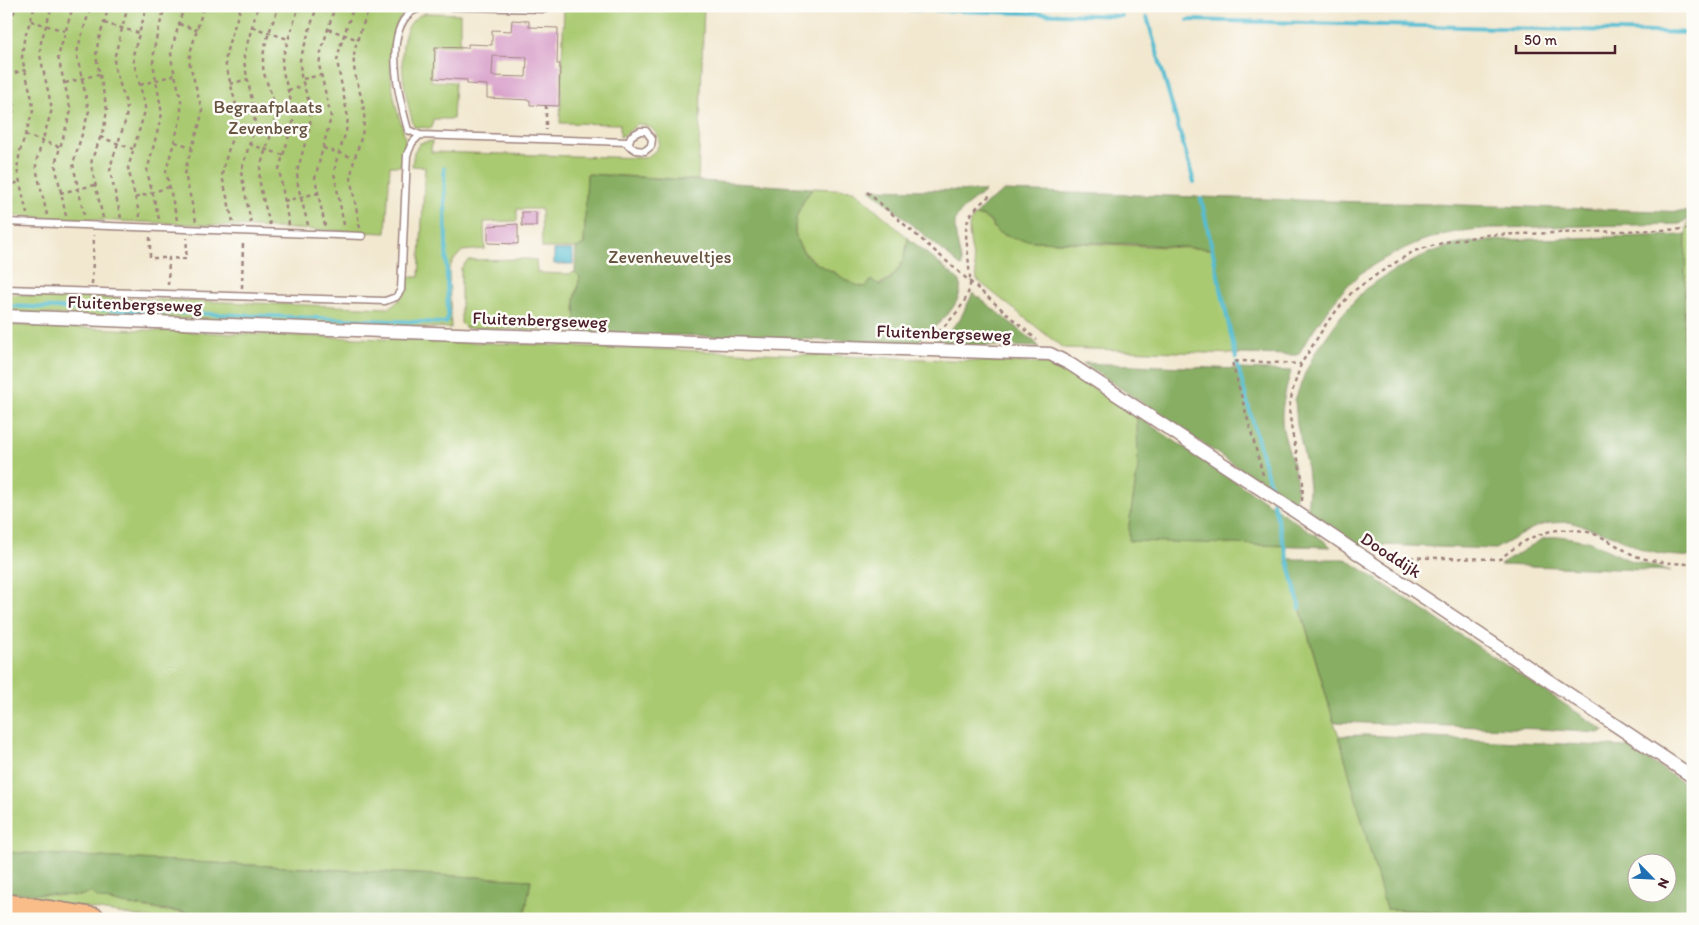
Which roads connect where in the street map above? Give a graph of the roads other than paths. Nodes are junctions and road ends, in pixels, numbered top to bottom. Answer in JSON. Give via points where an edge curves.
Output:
{"nodes":[{"id":1,"x":424,"y":6,"type":"edge"},
{"id":2,"x":545,"y":9,"type":"dead end"},
{"id":3,"x":420,"y":135,"type":"junction"},
{"id":4,"x":628,"y":142,"type":"dead end"},
{"id":5,"x":6,"y":222,"type":"edge"},
{"id":6,"x":362,"y":236,"type":"road end"},
{"id":7,"x":6,"y":289,"type":"edge"},
{"id":8,"x":6,"y":316,"type":"edge"},
{"id":9,"x":1070,"y":364,"type":"joint"},
{"id":10,"x":1693,"y":777,"type":"edge"},
{"id":11,"x":6,"y":905,"type":"edge"},
{"id":12,"x":94,"y":919,"type":"edge"}],
"edges":[{"from":1,"to":2,"type":"lane"},
{"from":1,"to":3,"type":"lane","via":[[409,14],[400,28],[396,68],[408,130]]},
{"from":3,"to":4,"type":"lane"},
{"from":3,"to":7,"type":"lane","via":[[412,142],[407,155],[403,277],[396,298],[385,301]]},
{"from":5,"to":6,"type":"lane"},
{"from":8,"to":9,"type":"street","name":"Fluitenbergseweg","via":[[1046,354]]},
{"from":9,"to":10,"type":"street","name":"Dooddijk"},
{"from":11,"to":12,"type":"highway"}]}
